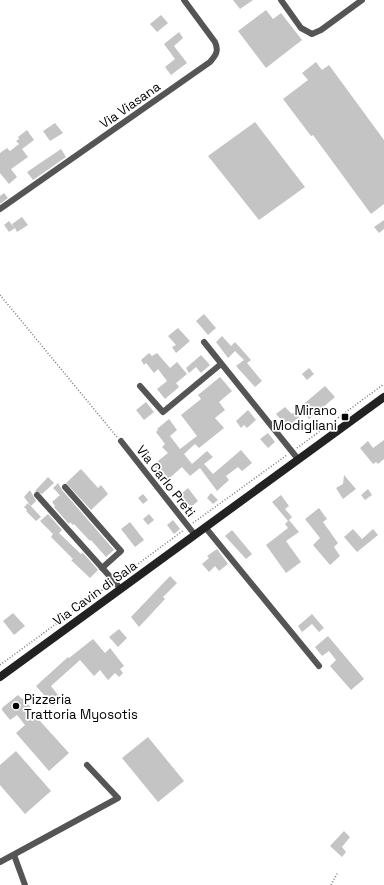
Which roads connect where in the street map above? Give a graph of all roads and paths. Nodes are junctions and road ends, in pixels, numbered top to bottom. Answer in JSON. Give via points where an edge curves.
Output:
{"nodes":[{"id":1,"x":184,"y":0,"type":"edge"},
{"id":2,"x":281,"y":0,"type":"edge"},
{"id":3,"x":362,"y":0,"type":"edge"},
{"id":4,"x":0,"y":209,"type":"edge"},
{"id":5,"x":0,"y":295,"type":"edge"},
{"id":6,"x":204,"y":342,"type":"dead end"},
{"id":7,"x":221,"y":364,"type":"junction"},
{"id":8,"x":140,"y":386,"type":"dead end"},
{"id":9,"x":384,"y":397,"type":"edge"},
{"id":10,"x":121,"y":441,"type":"joint"},
{"id":11,"x":298,"y":459,"type":"junction"},
{"id":12,"x":65,"y":487,"type":"dead end"},
{"id":13,"x":37,"y":495,"type":"dead end"},
{"id":14,"x":205,"y":527,"type":"junction"},
{"id":15,"x":195,"y":535,"type":"junction"},
{"id":16,"x":102,"y":568,"type":"junction"},
{"id":17,"x":121,"y":589,"type":"junction"},
{"id":18,"x":319,"y":666,"type":"dead end"},
{"id":19,"x":0,"y":677,"type":"edge"},
{"id":20,"x":87,"y":765,"type":"dead end"},
{"id":21,"x":14,"y":855,"type":"junction"},
{"id":22,"x":0,"y":862,"type":"edge"},
{"id":23,"x":338,"y":872,"type":"dead end"},
{"id":24,"x":25,"y":885,"type":"edge"},
{"id":25,"x":331,"y":885,"type":"edge"}],
"edges":[{"from":1,"to":4,"type":"street","name":"Via Viasana","via":[[215,42],[215,57]]},
{"from":2,"to":3,"type":"street","via":[[301,28],[312,34]]},
{"from":5,"to":10,"type":"path"},
{"from":6,"to":7,"type":"street"},
{"from":7,"to":8,"type":"street","via":[[163,412]]},
{"from":7,"to":11,"type":"street"},
{"from":9,"to":11,"type":"main road","name":"Via Cavin di Sala"},
{"from":10,"to":15,"type":"street","name":"Via Carlo Preti"},
{"from":11,"to":14,"type":"main road","name":"Via Cavin di Sala"},
{"from":12,"to":16,"type":"street","via":[[121,551]]},
{"from":13,"to":16,"type":"street"},
{"from":14,"to":15,"type":"main road","name":"Via Cavin di Sala"},
{"from":14,"to":18,"type":"street"},
{"from":15,"to":17,"type":"main road","name":"Via Cavin di Sala"},
{"from":16,"to":17,"type":"street"},
{"from":17,"to":19,"type":"main road","name":"Via Cavin di Sala"},
{"from":20,"to":21,"type":"street","via":[[118,798]]},
{"from":21,"to":22,"type":"street"},
{"from":21,"to":24,"type":"street"},
{"from":23,"to":25,"type":"path"}]}
